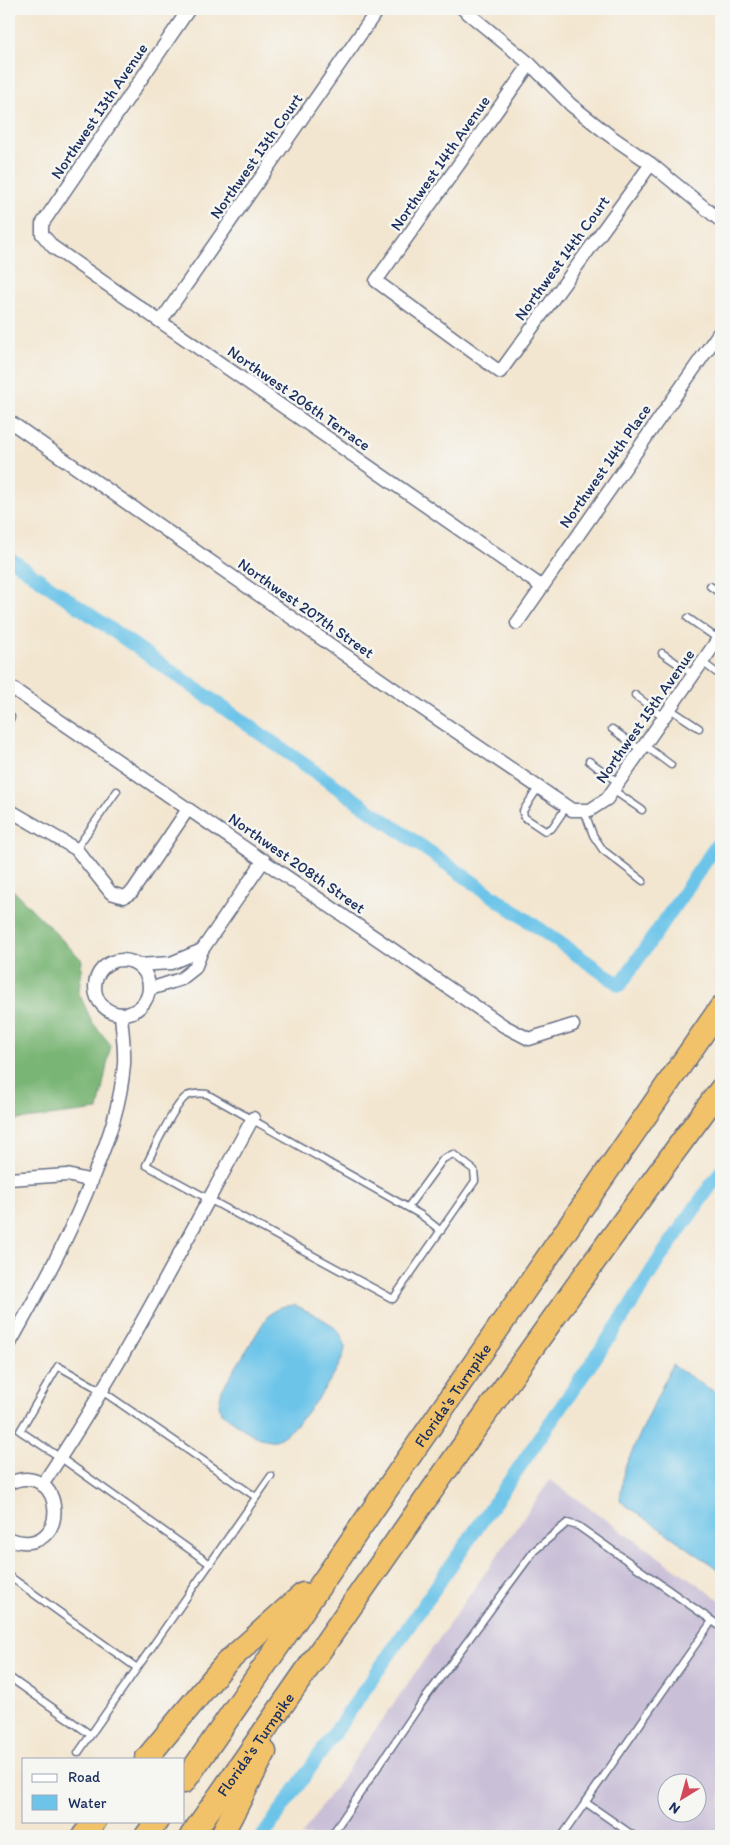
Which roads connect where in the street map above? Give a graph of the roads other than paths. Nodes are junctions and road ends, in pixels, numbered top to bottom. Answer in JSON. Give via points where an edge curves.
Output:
{"nodes":[{"id":1,"x":188,"y":9,"type":"edge"},
{"id":2,"x":378,"y":9,"type":"edge"},
{"id":3,"x":463,"y":9,"type":"edge"},
{"id":4,"x":530,"y":64,"type":"junction"},
{"id":5,"x":652,"y":164,"type":"junction"},
{"id":6,"x":721,"y":221,"type":"edge"},
{"id":7,"x":42,"y":234,"type":"joint"},
{"id":8,"x":161,"y":321,"type":"junction"},
{"id":9,"x":721,"y":330,"type":"edge"},
{"id":10,"x":500,"y":372,"type":"joint"},
{"id":11,"x":9,"y":421,"type":"edge"},
{"id":12,"x":541,"y":586,"type":"junction"},
{"id":13,"x":710,"y":586,"type":"dead end"},
{"id":14,"x":721,"y":594,"type":"edge"},
{"id":15,"x":688,"y":618,"type":"dead end"},
{"id":16,"x":517,"y":623,"type":"dead end"},
{"id":17,"x":720,"y":637,"type":"edge"},
{"id":18,"x":662,"y":652,"type":"dead end"},
{"id":19,"x":702,"y":662,"type":"junction"},
{"id":20,"x":694,"y":675,"type":"junction"},
{"id":21,"x":721,"y":676,"type":"edge"},
{"id":22,"x":9,"y":686,"type":"edge"},
{"id":23,"x":635,"y":695,"type":"dead end"},
{"id":24,"x":667,"y":713,"type":"junction"},
{"id":25,"x":699,"y":728,"type":"dead end"},
{"id":26,"x":612,"y":729,"type":"dead end"},
{"id":27,"x":643,"y":748,"type":"junction"},
{"id":28,"x":589,"y":761,"type":"dead end"},
{"id":29,"x":671,"y":765,"type":"dead end"},
{"id":30,"x":616,"y":787,"type":"junction"},
{"id":31,"x":538,"y":788,"type":"junction"},
{"id":32,"x":117,"y":791,"type":"dead end"},
{"id":33,"x":567,"y":806,"type":"junction"},
{"id":34,"x":188,"y":809,"type":"junction"},
{"id":35,"x":9,"y":810,"type":"edge"},
{"id":36,"x":587,"y":810,"type":"junction"},
{"id":37,"x":642,"y":810,"type":"dead end"},
{"id":38,"x":76,"y":849,"type":"junction"},
{"id":39,"x":264,"y":860,"type":"junction"},
{"id":40,"x":643,"y":881,"type":"dead end"},
{"id":41,"x":202,"y":950,"type":"junction"},
{"id":42,"x":138,"y":965,"type":"junction"},
{"id":43,"x":150,"y":989,"type":"junction"},
{"id":44,"x":721,"y":1007,"type":"edge"},
{"id":45,"x":121,"y":1014,"type":"junction"},
{"id":46,"x":573,"y":1025,"type":"dead end"},
{"id":47,"x":721,"y":1089,"type":"edge"},
{"id":48,"x":253,"y":1118,"type":"junction"},
{"id":49,"x":9,"y":1178,"type":"edge"},
{"id":50,"x":92,"y":1181,"type":"junction"},
{"id":51,"x":208,"y":1199,"type":"junction"},
{"id":52,"x":408,"y":1207,"type":"junction"},
{"id":53,"x":441,"y":1230,"type":"junction"},
{"id":54,"x":9,"y":1345,"type":"edge"},
{"id":55,"x":102,"y":1391,"type":"junction"},
{"id":56,"x":61,"y":1458,"type":"junction"},
{"id":57,"x":271,"y":1476,"type":"dead end"},
{"id":58,"x":9,"y":1483,"type":"edge"},
{"id":59,"x":42,"y":1485,"type":"junction"},
{"id":60,"x":256,"y":1497,"type":"junction"},
{"id":61,"x":9,"y":1539,"type":"edge"},
{"id":62,"x":210,"y":1564,"type":"junction"},
{"id":63,"x":330,"y":1570,"type":"junction"},
{"id":64,"x":9,"y":1576,"type":"edge"},
{"id":65,"x":712,"y":1621,"type":"junction"},
{"id":66,"x":721,"y":1627,"type":"edge"},
{"id":67,"x":138,"y":1668,"type":"junction"},
{"id":68,"x":308,"y":1669,"type":"junction"},
{"id":69,"x":9,"y":1677,"type":"edge"},
{"id":70,"x":91,"y":1735,"type":"junction"},
{"id":71,"x":78,"y":1754,"type":"dead end"},
{"id":72,"x":147,"y":1758,"type":"edge"},
{"id":73,"x":185,"y":1781,"type":"edge"},
{"id":74,"x":585,"y":1802,"type":"junction"},
{"id":75,"x":94,"y":1822,"type":"edge"},
{"id":76,"x":156,"y":1822,"type":"edge"},
{"id":77,"x":83,"y":1836,"type":"edge"},
{"id":78,"x":146,"y":1836,"type":"edge"},
{"id":79,"x":191,"y":1836,"type":"edge"},
{"id":80,"x":221,"y":1836,"type":"edge"},
{"id":81,"x":331,"y":1836,"type":"edge"},
{"id":82,"x":562,"y":1836,"type":"edge"},
{"id":83,"x":634,"y":1836,"type":"edge"}],
"edges":[{"from":1,"to":7,"type":"street","name":"Northwest 13th Avenue","via":[[42,224]]},
{"from":2,"to":8,"type":"street","name":"Northwest 13th Court"},
{"from":3,"to":4,"type":"street"},
{"from":4,"to":5,"type":"street","via":[[571,105]]},
{"from":4,"to":10,"type":"street","name":"Northwest 14th Avenue","via":[[376,281]]},
{"from":5,"to":6,"type":"street"},
{"from":5,"to":10,"type":"street","name":"Northwest 14th Court"},
{"from":7,"to":8,"type":"street","name":"Northwest 206th Terrace","via":[[53,247]]},
{"from":8,"to":12,"type":"street","name":"Northwest 206th Terrace"},
{"from":9,"to":12,"type":"street","name":"Northwest 14th Place"},
{"from":11,"to":31,"type":"street","name":"Northwest 207th Street"},
{"from":12,"to":16,"type":"street","name":"Northwest 14th Place"},
{"from":13,"to":14,"type":"lane"},
{"from":15,"to":17,"type":"lane"},
{"from":17,"to":19,"type":"street","name":"Northwest 15th Avenue"},
{"from":18,"to":20,"type":"lane"},
{"from":19,"to":20,"type":"street","name":"Northwest 15th Avenue"},
{"from":19,"to":21,"type":"lane"},
{"from":20,"to":24,"type":"street","name":"Northwest 15th Avenue"},
{"from":22,"to":34,"type":"street","name":"Northwest 208th Street"},
{"from":23,"to":24,"type":"lane"},
{"from":24,"to":25,"type":"lane"},
{"from":24,"to":27,"type":"street","name":"Northwest 15th Avenue"},
{"from":26,"to":27,"type":"lane"},
{"from":27,"to":29,"type":"lane"},
{"from":27,"to":30,"type":"street","name":"Northwest 15th Avenue"},
{"from":28,"to":30,"type":"lane"},
{"from":30,"to":36,"type":"street","name":"Northwest 15th Avenue","via":[[607,799]]},
{"from":30,"to":37,"type":"lane"},
{"from":31,"to":33,"type":"street","name":"Northwest 207th Street"},
{"from":31,"to":33,"type":"lane","via":[[523,811],[524,817],[545,831],[552,828]]},
{"from":32,"to":38,"type":"lane"},
{"from":33,"to":36,"type":"street","name":"Northwest 207th Street","via":[[572,810]]},
{"from":34,"to":38,"type":"street","via":[[132,892],[124,897],[111,893]]},
{"from":34,"to":39,"type":"street","name":"Northwest 208th Street"},
{"from":35,"to":38,"type":"street"},
{"from":36,"to":40,"type":"lane","via":[[593,835],[603,850]]},
{"from":39,"to":41,"type":"street"},
{"from":39,"to":46,"type":"street","name":"Northwest 208th Street","via":[[504,1026],[529,1039]]},
{"from":41,"to":42,"type":"street","via":[[171,963]]},
{"from":41,"to":43,"type":"street","via":[[195,968],[181,979]]},
{"from":42,"to":43,"type":"street","via":[[144,971]]},
{"from":42,"to":45,"type":"street","via":[[129,961],[111,962],[98,975],[95,984],[99,1002],[113,1013]]},
{"from":43,"to":45,"type":"street","via":[[144,1004],[130,1014]]},
{"from":44,"to":63,"type":"highway","name":"Florida's Turnpike"},
{"from":45,"to":50,"type":"street","via":[[124,1063],[118,1106]]},
{"from":47,"to":68,"type":"highway","name":"Florida's Turnpike","via":[[566,1299]]},
{"from":48,"to":51,"type":"street"},
{"from":48,"to":51,"type":"lane","via":[[207,1094],[196,1092],[178,1105],[146,1165]]},
{"from":48,"to":52,"type":"lane"},
{"from":49,"to":50,"type":"street","via":[[67,1175]]},
{"from":50,"to":54,"type":"street","via":[[47,1278]]},
{"from":51,"to":53,"type":"lane","via":[[393,1299]]},
{"from":51,"to":55,"type":"street"},
{"from":52,"to":53,"type":"lane"},
{"from":52,"to":53,"type":"lane","via":[[443,1159],[453,1154],[474,1170],[475,1181]]},
{"from":55,"to":56,"type":"street"},
{"from":55,"to":56,"type":"lane","via":[[58,1366],[20,1431]]},
{"from":55,"to":60,"type":"lane"},
{"from":56,"to":59,"type":"street"},
{"from":56,"to":62,"type":"lane"},
{"from":57,"to":60,"type":"lane"},
{"from":58,"to":59,"type":"street","via":[[27,1480]]},
{"from":59,"to":61,"type":"street","via":[[52,1498],[55,1509],[49,1530],[31,1542]]},
{"from":60,"to":62,"type":"lane"},
{"from":62,"to":67,"type":"lane"},
{"from":63,"to":72,"type":"highway","via":[[226,1663]]},
{"from":63,"to":73,"type":"highway","name":"Florida's Turnpike"},
{"from":64,"to":67,"type":"lane"},
{"from":65,"to":66,"type":"lane"},
{"from":65,"to":74,"type":"lane"},
{"from":65,"to":81,"type":"lane","via":[[578,1526],[567,1523],[534,1551],[418,1708]]},
{"from":67,"to":70,"type":"lane"},
{"from":68,"to":79,"type":"highway","name":"Florida's Turnpike"},
{"from":68,"to":80,"type":"highway"},
{"from":69,"to":70,"type":"lane"},
{"from":70,"to":71,"type":"lane"},
{"from":74,"to":82,"type":"lane"},
{"from":74,"to":83,"type":"lane"},
{"from":75,"to":77,"type":"highway"},
{"from":76,"to":78,"type":"highway"}]}
